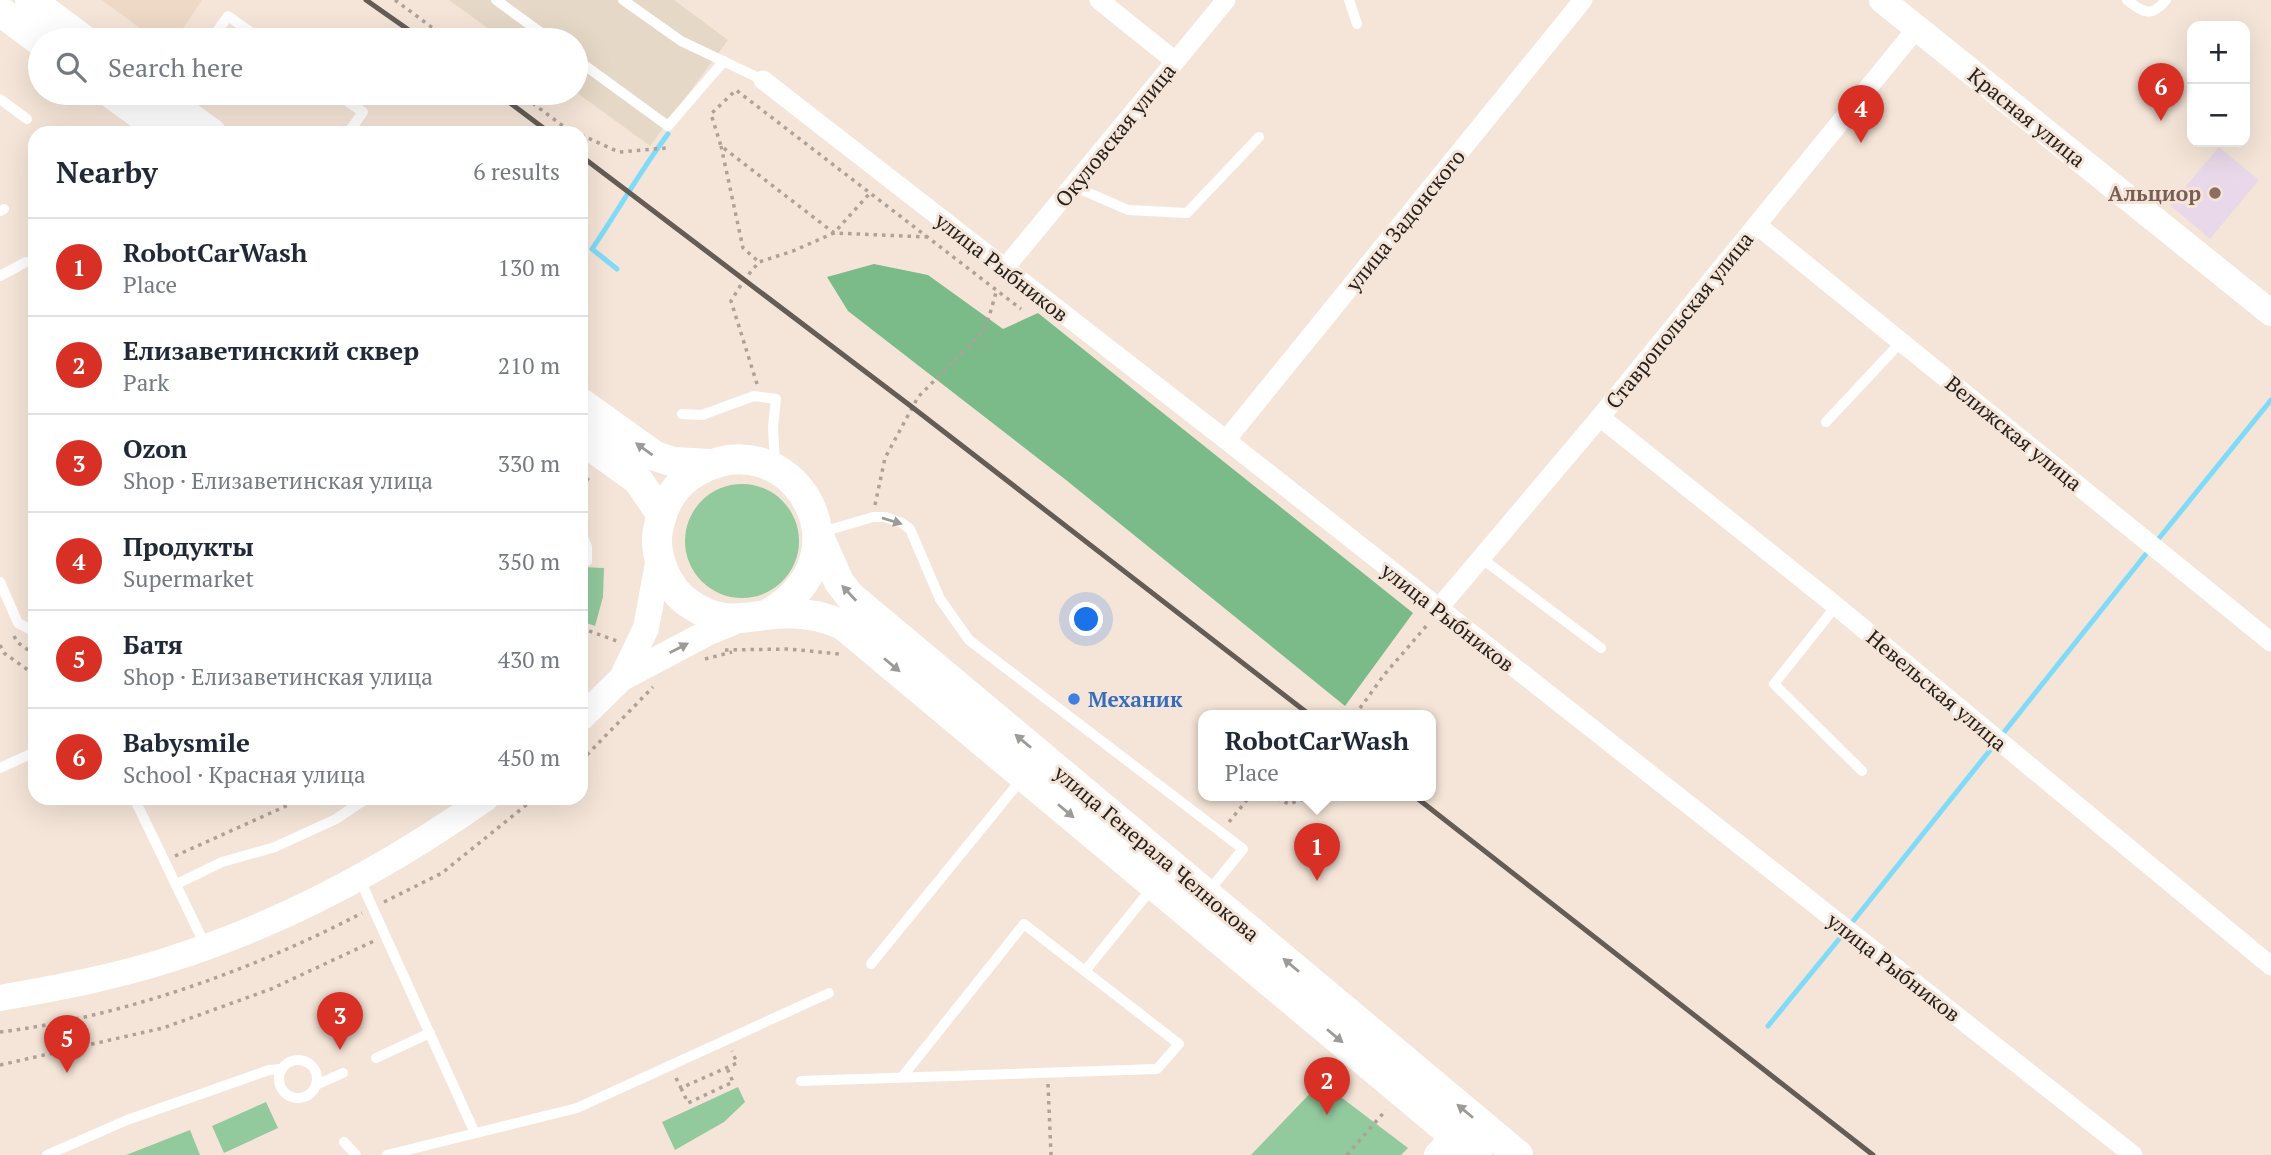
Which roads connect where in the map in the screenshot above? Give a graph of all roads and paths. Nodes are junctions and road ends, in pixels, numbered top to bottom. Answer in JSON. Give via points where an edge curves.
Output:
{"nodes":[{"id":1,"x":30,"y":0,"type":"edge"},
{"id":2,"x":395,"y":0,"type":"edge"},
{"id":3,"x":496,"y":0,"type":"edge"},
{"id":4,"x":623,"y":0,"type":"edge"},
{"id":5,"x":1099,"y":0,"type":"edge"},
{"id":6,"x":1226,"y":0,"type":"edge"},
{"id":7,"x":1349,"y":0,"type":"edge"},
{"id":8,"x":1583,"y":0,"type":"edge"},
{"id":9,"x":1882,"y":0,"type":"edge"},
{"id":10,"x":2127,"y":0,"type":"edge"},
{"id":11,"x":2166,"y":0,"type":"edge"},
{"id":12,"x":0,"y":11,"type":"edge"},
{"id":13,"x":1357,"y":24,"type":"dead end"},
{"id":14,"x":68,"y":28,"type":"edge"},
{"id":15,"x":220,"y":28,"type":"edge"},
{"id":16,"x":245,"y":28,"type":"edge"},
{"id":17,"x":433,"y":28,"type":"edge"},
{"id":18,"x":534,"y":28,"type":"edge"},
{"id":19,"x":1917,"y":29,"type":"junction"},
{"id":20,"x":28,"y":32,"type":"edge"},
{"id":21,"x":724,"y":61,"type":"junction"},
{"id":22,"x":1175,"y":61,"type":"junction"},
{"id":23,"x":588,"y":67,"type":"edge"},
{"id":24,"x":763,"y":80,"type":"joint"},
{"id":25,"x":0,"y":99,"type":"edge"},
{"id":26,"x":128,"y":105,"type":"edge"},
{"id":27,"x":177,"y":105,"type":"edge"},
{"id":28,"x":353,"y":105,"type":"edge"},
{"id":29,"x":535,"y":105,"type":"edge"},
{"id":30,"x":27,"y":119,"type":"dead end"},
{"id":31,"x":156,"y":126,"type":"edge"},
{"id":32,"x":202,"y":126,"type":"edge"},
{"id":33,"x":353,"y":126,"type":"edge"},
{"id":34,"x":563,"y":126,"type":"edge"},
{"id":35,"x":1259,"y":137,"type":"dead end"},
{"id":36,"x":588,"y":138,"type":"edge"},
{"id":37,"x":721,"y":146,"type":"junction"},
{"id":38,"x":667,"y":148,"type":"dead end"},
{"id":39,"x":1073,"y":186,"type":"junction"},
{"id":40,"x":870,"y":193,"type":"junction"},
{"id":41,"x":1757,"y":225,"type":"junction"},
{"id":42,"x":834,"y":233,"type":"junction"},
{"id":43,"x":928,"y":237,"type":"junction"},
{"id":44,"x":26,"y":262,"type":"dead end"},
{"id":45,"x":759,"y":262,"type":"junction"},
{"id":46,"x":1004,"y":270,"type":"junction"},
{"id":47,"x":0,"y":276,"type":"edge"},
{"id":48,"x":996,"y":290,"type":"junction"},
{"id":49,"x":1021,"y":309,"type":"dead end"},
{"id":50,"x":2271,"y":313,"type":"edge"},
{"id":51,"x":1901,"y":342,"type":"junction"},
{"id":52,"x":762,"y":396,"type":"junction"},
{"id":53,"x":588,"y":408,"type":"edge"},
{"id":54,"x":682,"y":414,"type":"dead end"},
{"id":55,"x":1600,"y":417,"type":"junction"},
{"id":56,"x":1826,"y":422,"type":"dead end"},
{"id":57,"x":1226,"y":440,"type":"junction"},
{"id":58,"x":588,"y":444,"type":"edge"},
{"id":59,"x":709,"y":464,"type":"junction"},
{"id":60,"x":775,"y":469,"type":"junction"},
{"id":61,"x":592,"y":474,"type":"dead end"},
{"id":62,"x":588,"y":479,"type":"edge"},
{"id":63,"x":661,"y":514,"type":"junction"},
{"id":64,"x":873,"y":517,"type":"junction"},
{"id":65,"x":818,"y":533,"type":"junction"},
{"id":66,"x":659,"y":558,"type":"junction"},
{"id":67,"x":1481,"y":558,"type":"junction"},
{"id":68,"x":0,"y":582,"type":"edge"},
{"id":69,"x":1836,"y":606,"type":"junction"},
{"id":70,"x":1438,"y":610,"type":"junction"},
{"id":71,"x":752,"y":618,"type":"junction"},
{"id":72,"x":28,"y":628,"type":"edge"},
{"id":73,"x":588,"y":631,"type":"edge"},
{"id":74,"x":619,"y":642,"type":"dead end"},
{"id":75,"x":2271,"y":642,"type":"edge"},
{"id":76,"x":0,"y":645,"type":"edge"},
{"id":77,"x":1601,"y":648,"type":"dead end"},
{"id":78,"x":715,"y":650,"type":"dead end"},
{"id":79,"x":739,"y":650,"type":"junction"},
{"id":80,"x":844,"y":656,"type":"dead end"},
{"id":81,"x":701,"y":661,"type":"dead end"},
{"id":82,"x":28,"y":670,"type":"edge"},
{"id":83,"x":622,"y":678,"type":"junction"},
{"id":84,"x":658,"y":682,"type":"dead end"},
{"id":85,"x":1359,"y":710,"type":"edge"},
{"id":86,"x":588,"y":711,"type":"edge"},
{"id":87,"x":588,"y":754,"type":"edge"},
{"id":88,"x":28,"y":755,"type":"edge"},
{"id":89,"x":0,"y":768,"type":"edge"},
{"id":90,"x":1862,"y":771,"type":"dead end"},
{"id":91,"x":1024,"y":776,"type":"junction"},
{"id":92,"x":1246,"y":801,"type":"edge"},
{"id":93,"x":137,"y":805,"type":"edge"},
{"id":94,"x":289,"y":805,"type":"edge"},
{"id":95,"x":356,"y":805,"type":"edge"},
{"id":96,"x":476,"y":805,"type":"edge"},
{"id":97,"x":1222,"y":832,"type":"junction"},
{"id":98,"x":165,"y":861,"type":"junction"},
{"id":99,"x":359,"y":879,"type":"junction"},
{"id":100,"x":177,"y":884,"type":"junction"},
{"id":101,"x":1155,"y":885,"type":"junction"},
{"id":102,"x":1206,"y":894,"type":"junction"},
{"id":103,"x":385,"y":936,"type":"junction"},
{"id":104,"x":206,"y":947,"type":"junction"},
{"id":105,"x":871,"y":964,"type":"dead end"},
{"id":106,"x":2271,"y":966,"type":"edge"},
{"id":107,"x":1085,"y":971,"type":"junction"},
{"id":108,"x":829,"y":993,"type":"dead end"},
{"id":109,"x":0,"y":998,"type":"edge"},
{"id":110,"x":430,"y":1033,"type":"junction"},
{"id":111,"x":727,"y":1040,"type":"junction"},
{"id":112,"x":376,"y":1058,"type":"dead end"},
{"id":113,"x":0,"y":1065,"type":"edge"},
{"id":114,"x":670,"y":1065,"type":"junction"},
{"id":115,"x":727,"y":1068,"type":"junction"},
{"id":116,"x":282,"y":1069,"type":"junction"},
{"id":117,"x":343,"y":1073,"type":"dead end"},
{"id":118,"x":1047,"y":1073,"type":"junction"},
{"id":119,"x":902,"y":1077,"type":"junction"},
{"id":120,"x":801,"y":1081,"type":"dead end"},
{"id":121,"x":316,"y":1085,"type":"junction"},
{"id":122,"x":681,"y":1088,"type":"junction"},
{"id":123,"x":1386,"y":1110,"type":"dead end"},
{"id":124,"x":474,"y":1132,"type":"junction"},
{"id":125,"x":344,"y":1142,"type":"dead end"},
{"id":126,"x":1446,"y":1145,"type":"edge"},
{"id":127,"x":47,"y":1155,"type":"edge"},
{"id":128,"x":356,"y":1155,"type":"edge"},
{"id":129,"x":387,"y":1155,"type":"edge"},
{"id":130,"x":1051,"y":1155,"type":"edge"},
{"id":131,"x":1347,"y":1155,"type":"edge"},
{"id":132,"x":1477,"y":1155,"type":"edge"},
{"id":133,"x":1518,"y":1155,"type":"edge"},
{"id":134,"x":2133,"y":1155,"type":"edge"}],
"edges":[{"from":1,"to":14,"type":"main road"},
{"from":2,"to":17,"type":"path"},
{"from":3,"to":18,"type":"lane"},
{"from":4,"to":21,"type":"lane","via":[[681,41]]},
{"from":5,"to":22,"type":"street"},
{"from":6,"to":22,"type":"street","name":"Окуловская улица"},
{"from":7,"to":13,"type":"lane"},
{"from":8,"to":57,"type":"street","name":"улица Задонского"},
{"from":9,"to":19,"type":"main road","name":"Красная улица"},
{"from":10,"to":11,"type":"lane","via":[[2149,13]]},
{"from":12,"to":20,"type":"main road"},
{"from":15,"to":16,"type":"lane","via":[[228,16]]},
{"from":19,"to":41,"type":"street","name":"Ставропольская улица"},
{"from":19,"to":50,"type":"main road","name":"Красная улица"},
{"from":21,"to":23,"type":"lane","via":[[668,126]]},
{"from":21,"to":24,"type":"lane"},
{"from":22,"to":39,"type":"street","name":"Окуловская улица"},
{"from":24,"to":46,"type":"street","name":"улица Рыбников"},
{"from":25,"to":30,"type":"lane"},
{"from":26,"to":31,"type":"main road"},
{"from":27,"to":32,"type":"main road"},
{"from":28,"to":33,"type":"lane","via":[[363,112]]},
{"from":29,"to":34,"type":"path"},
{"from":35,"to":39,"type":"lane","via":[[1187,213],[1128,210]]},
{"from":36,"to":38,"type":"path","via":[[619,152]]},
{"from":37,"to":40,"type":"path","via":[[711,114],[736,90]]},
{"from":37,"to":42,"type":"path"},
{"from":37,"to":45,"type":"path","via":[[743,248]]},
{"from":39,"to":46,"type":"street","name":"Окуловская улица"},
{"from":40,"to":42,"type":"path"},
{"from":40,"to":43,"type":"path"},
{"from":41,"to":51,"type":"street","name":"Велижская улица"},
{"from":41,"to":55,"type":"street","name":"Ставропольская улица"},
{"from":42,"to":43,"type":"path"},
{"from":42,"to":45,"type":"path"},
{"from":43,"to":48,"type":"path"},
{"from":44,"to":47,"type":"lane"},
{"from":45,"to":52,"type":"path","via":[[731,301]]},
{"from":46,"to":48,"type":"path"},
{"from":46,"to":57,"type":"street","name":"улица Рыбников"},
{"from":48,"to":49,"type":"path"},
{"from":48,"to":64,"type":"path","via":[[983,332],[912,407],[885,458]]},
{"from":51,"to":56,"type":"lane"},
{"from":51,"to":75,"type":"street","name":"Велижская улица"},
{"from":52,"to":54,"type":"lane","via":[[702,415]]},
{"from":52,"to":60,"type":"lane","via":[[776,399]]},
{"from":59,"to":53,"type":"main road","name":"улица Генерала Челнокова","one_way":true,"via":[[654,456]]},
{"from":55,"to":67,"type":"street","name":"Ставропольская улица"},
{"from":55,"to":69,"type":"street","name":"Невельская улица"},
{"from":57,"to":70,"type":"street","name":"улица Рыбников"},
{"from":58,"to":63,"type":"main road","via":[[638,480]]},
{"from":59,"to":60,"type":"main road","name":"улица Генерала Челнокова","via":[[742,460]]},
{"from":59,"to":63,"type":"main road","name":"улица Генерала Челнокова","via":[[673,491]]},
{"from":60,"to":65,"type":"main road","name":"улица Генерала Челнокова","via":[[806,498]]},
{"from":61,"to":62,"type":"path"},
{"from":63,"to":66,"type":"main road","name":"улица Генерала Челнокова"},
{"from":64,"to":65,"type":"lane"},
{"from":64,"to":97,"type":"lane","one_way":true,"via":[[885,517],[910,529],[940,599],[969,640]]},
{"from":65,"to":71,"type":"main road","name":"улица Генерала Челнокова","via":[[814,564],[800,591],[785,605]]},
{"from":102,"to":65,"type":"main road","name":"улица Генерала Челнокова","one_way":true,"via":[[850,596]]},
{"from":66,"to":71,"type":"main road","name":"улица Генерала Челнокова","via":[[669,583],[687,603],[711,616]]},
{"from":66,"to":83,"type":"main road","via":[[646,628]]},
{"from":67,"to":70,"type":"street","name":"Ставропольская улица"},
{"from":67,"to":77,"type":"lane"},
{"from":68,"to":72,"type":"lane","via":[[18,623]]},
{"from":69,"to":90,"type":"lane","via":[[1774,684]]},
{"from":69,"to":106,"type":"street","name":"Невельская улица"},
{"from":70,"to":85,"type":"path"},
{"from":70,"to":134,"type":"street","name":"улица Рыбников"},
{"from":83,"to":71,"type":"main road","one_way":true,"via":[[707,633]]},
{"from":71,"to":91,"type":"main road","name":"улица Генерала Челнокова","one_way":true,"via":[[814,615],[843,625]]},
{"from":73,"to":74,"type":"path"},
{"from":76,"to":82,"type":"path"},
{"from":78,"to":79,"type":"path"},
{"from":79,"to":80,"type":"path","via":[[789,649]]},
{"from":79,"to":81,"type":"path"},
{"from":83,"to":86,"type":"main road"},
{"from":84,"to":87,"type":"path"},
{"from":88,"to":89,"type":"lane"},
{"from":91,"to":101,"type":"main road","name":"улица Генерала Челнокова","one_way":true},
{"from":91,"to":105,"type":"lane"},
{"from":92,"to":97,"type":"path"},
{"from":93,"to":98,"type":"lane"},
{"from":94,"to":98,"type":"path"},
{"from":95,"to":100,"type":"lane","via":[[275,847],[222,862]]},
{"from":96,"to":99,"type":"main road"},
{"from":97,"to":102,"type":"lane","via":[[1243,849]]},
{"from":98,"to":100,"type":"lane"},
{"from":99,"to":103,"type":"lane"},
{"from":99,"to":104,"type":"main road","via":[[271,923]]},
{"from":100,"to":104,"type":"lane"},
{"from":101,"to":107,"type":"lane"},
{"from":101,"to":126,"type":"main road","name":"улица Генерала Челнокова","one_way":true},
{"from":133,"to":102,"type":"main road","name":"улица Генерала Челнокова","one_way":true},
{"from":103,"to":110,"type":"lane"},
{"from":103,"to":113,"type":"path","via":[[271,989],[163,1028]]},
{"from":104,"to":109,"type":"main road","via":[[112,975]]},
{"from":107,"to":118,"type":"lane","via":[[1179,1044],[1157,1069]]},
{"from":107,"to":119,"type":"lane","via":[[1024,924]]},
{"from":108,"to":111,"type":"lane"},
{"from":110,"to":112,"type":"lane"},
{"from":110,"to":124,"type":"lane"},
{"from":111,"to":114,"type":"lane"},
{"from":111,"to":115,"type":"path","via":[[737,1063]]},
{"from":114,"to":122,"type":"path"},
{"from":114,"to":124,"type":"lane","via":[[577,1108]]},
{"from":115,"to":122,"type":"path"},
{"from":115,"to":122,"type":"path","via":[[733,1082],[688,1103]]},
{"from":116,"to":121,"type":"lane","via":[[292,1061],[306,1062],[315,1070]]},
{"from":116,"to":121,"type":"lane","via":[[282,1088],[292,1097],[304,1097]]},
{"from":116,"to":127,"type":"lane","via":[[127,1120]]},
{"from":117,"to":121,"type":"lane"},
{"from":118,"to":119,"type":"lane"},
{"from":118,"to":130,"type":"path"},
{"from":119,"to":120,"type":"lane"},
{"from":123,"to":131,"type":"path"},
{"from":124,"to":129,"type":"lane"},
{"from":125,"to":128,"type":"lane"},
{"from":126,"to":132,"type":"main road","name":"улица Генерала Челнокова"}]}
